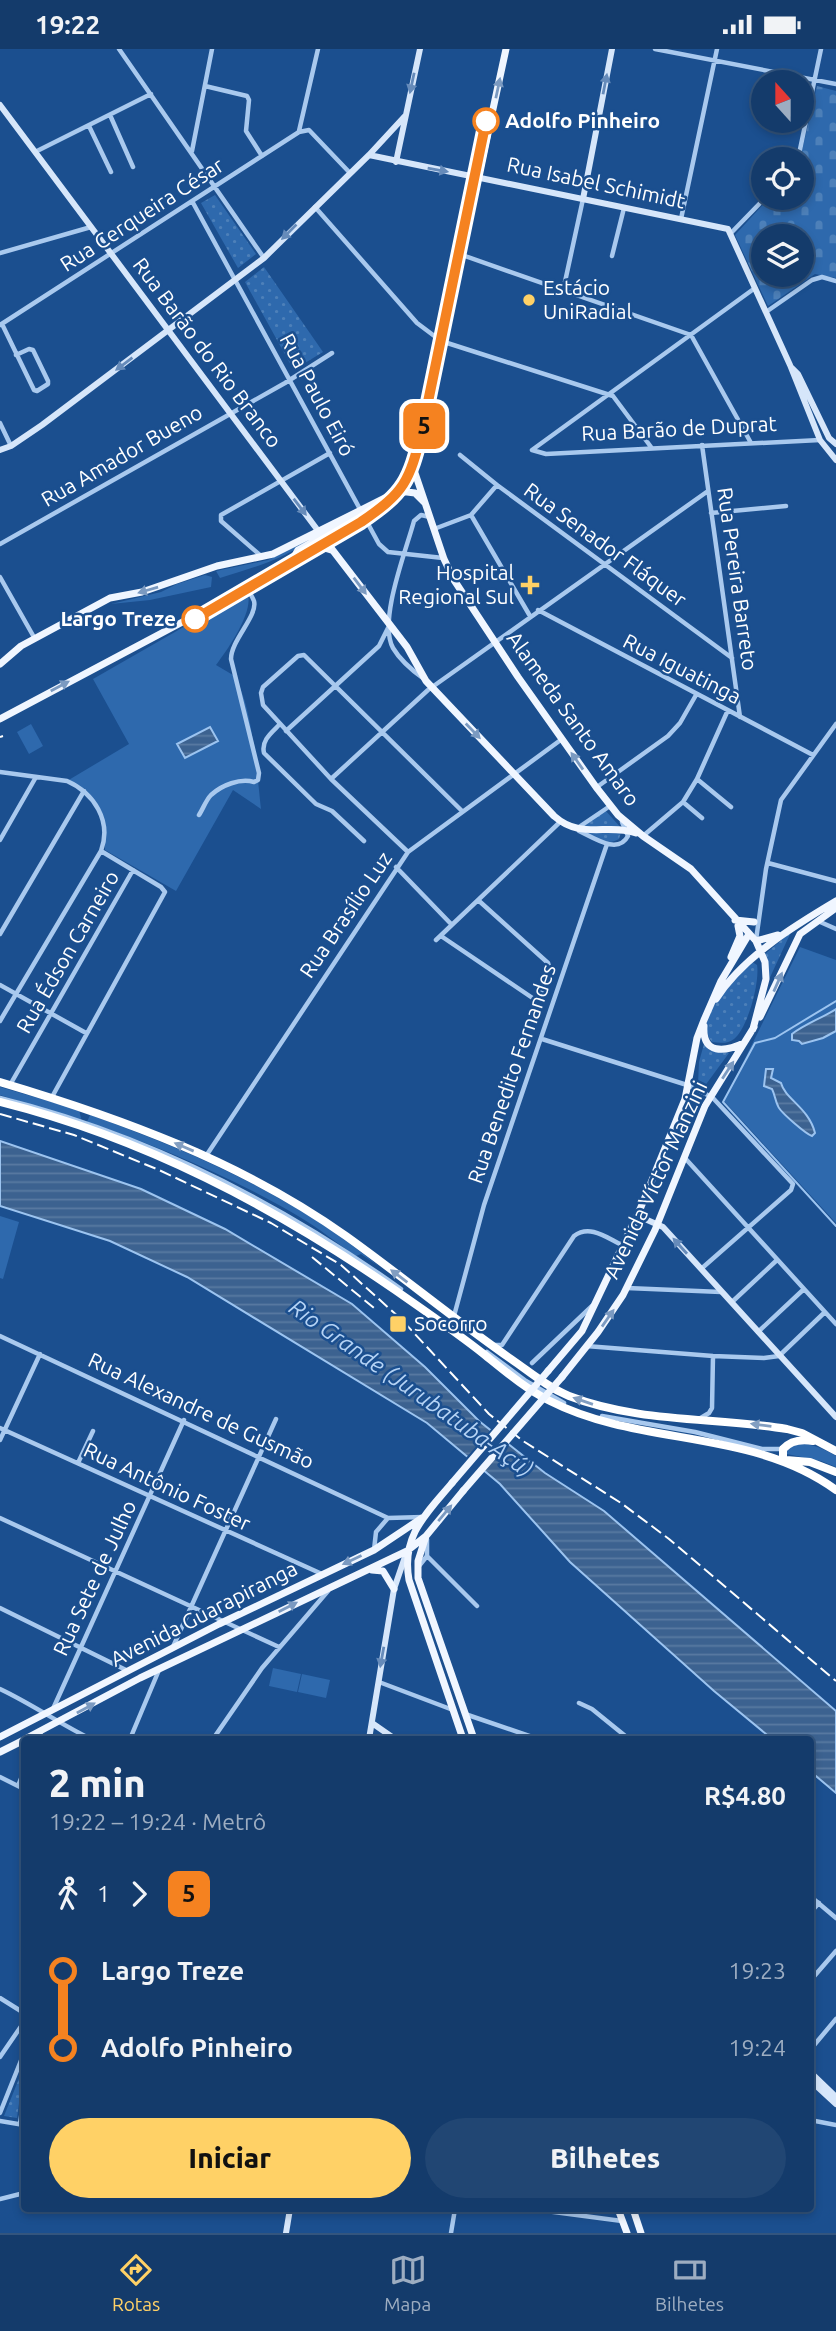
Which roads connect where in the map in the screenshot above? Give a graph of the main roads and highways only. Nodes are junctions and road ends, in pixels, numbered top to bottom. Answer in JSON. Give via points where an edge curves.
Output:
{"nodes":[{"id":1,"x":506,"y":49,"type":"edge"},
{"id":2,"x":414,"y":470,"type":"junction"},
{"id":3,"x":403,"y":490,"type":"junction"},
{"id":4,"x":427,"y":506,"type":"junction"},
{"id":5,"x":320,"y":534,"type":"junction"},
{"id":6,"x":333,"y":550,"type":"junction"},
{"id":7,"x":293,"y":557,"type":"junction"},
{"id":8,"x":0,"y":664,"type":"edge"},
{"id":9,"x":0,"y":719,"type":"edge"},
{"id":10,"x":643,"y":836,"type":"junction"},
{"id":11,"x":836,"y":901,"type":"edge"},
{"id":12,"x":836,"y":908,"type":"edge"},
{"id":13,"x":757,"y":919,"type":"road end"},
{"id":14,"x":734,"y":920,"type":"junction"},
{"id":15,"x":788,"y":930,"type":"junction"},
{"id":16,"x":748,"y":934,"type":"junction"},
{"id":17,"x":756,"y":941,"type":"junction"},
{"id":18,"x":761,"y":953,"type":"junction"},
{"id":19,"x":720,"y":981,"type":"junction"},
{"id":20,"x":704,"y":1019,"type":"junction"},
{"id":21,"x":753,"y":1029,"type":"junction"},
{"id":22,"x":746,"y":1042,"type":"junction"},
{"id":23,"x":0,"y":1082,"type":"edge"},
{"id":24,"x":0,"y":1100,"type":"edge"},
{"id":25,"x":820,"y":1442,"type":"junction"},
{"id":26,"x":836,"y":1451,"type":"edge"},
{"id":27,"x":783,"y":1461,"type":"junction"},
{"id":28,"x":836,"y":1472,"type":"edge"},
{"id":29,"x":836,"y":1490,"type":"edge"},
{"id":30,"x":423,"y":1518,"type":"junction"},
{"id":31,"x":426,"y":1536,"type":"junction"},
{"id":32,"x":407,"y":1551,"type":"junction"},
{"id":33,"x":368,"y":1570,"type":"junction"},
{"id":34,"x":394,"y":1589,"type":"road end"},
{"id":35,"x":40,"y":1736,"type":"edge"},
{"id":36,"x":462,"y":1736,"type":"edge"},
{"id":37,"x":473,"y":1736,"type":"edge"},
{"id":38,"x":0,"y":1737,"type":"edge"},
{"id":39,"x":21,"y":1742,"type":"edge"},
{"id":40,"x":0,"y":1752,"type":"edge"},
{"id":41,"x":619,"y":2212,"type":"edge"},
{"id":42,"x":634,"y":2212,"type":"edge"},
{"id":43,"x":627,"y":2233,"type":"edge"},
{"id":44,"x":641,"y":2233,"type":"edge"}],
"edges":[{"from":2,"to":1,"type":"main road","one_way":true},
{"from":2,"to":3,"type":"main road"},
{"from":2,"to":4,"type":"main road","name":"Alameda Santo Amaro"},
{"from":3,"to":4,"type":"main road","via":[[418,494]]},
{"from":3,"to":5,"type":"main road"},
{"from":10,"to":4,"type":"main road","name":"Alameda Santo Amaro","one_way":true,"via":[[610,806],[494,642],[454,580]]},
{"from":5,"to":6,"type":"main road","name":"Rua Barão do Rio Branco"},
{"from":5,"to":7,"type":"main road"},
{"from":5,"to":8,"type":"main road","one_way":true,"via":[[261,557],[110,598],[21,646]]},
{"from":6,"to":7,"type":"main road","via":[[318,546]]},
{"from":6,"to":10,"type":"main road","name":"Rua Barão do Rio Branco","one_way":true,"via":[[407,647],[429,684],[560,822],[575,829]]},
{"from":9,"to":7,"type":"main road","one_way":true,"via":[[205,610]]},
{"from":10,"to":14,"type":"main road","name":"Alameda Santo Amaro","via":[[691,869]]},
{"from":11,"to":15,"type":"main road"},
{"from":21,"to":12,"type":"main road","one_way":true,"via":[[800,934]]},
{"from":13,"to":14,"type":"main road"},
{"from":14,"to":16,"type":"main road","name":"Alameda Santo Amaro"},
{"from":14,"to":19,"type":"main road","via":[[740,936]]},
{"from":15,"to":17,"type":"main road"},
{"from":15,"to":18,"type":"main road"},
{"from":16,"to":17,"type":"main road","name":"Alameda Santo Amaro"},
{"from":16,"to":19,"type":"main road","name":"Avenida Víctor Manzini"},
{"from":17,"to":18,"type":"main road","name":"Alameda Santo Amaro"},
{"from":18,"to":20,"type":"main road","via":[[738,972]]},
{"from":18,"to":21,"type":"main road","name":"Alameda Santo Amaro","via":[[766,979]]},
{"from":19,"to":20,"type":"main road","name":"Avenida Víctor Manzini"},
{"from":20,"to":22,"type":"main road","via":[[706,1039],[713,1048],[728,1050]]},
{"from":20,"to":30,"type":"main road","name":"Avenida Víctor Manzini","bridge":true,"via":[[673,1131],[582,1331]]},
{"from":21,"to":22,"type":"main road","name":"Avenida Víctor Manzini"},
{"from":31,"to":22,"type":"main road","name":"Avenida Víctor Manzini","one_way":true,"bridge":true,"via":[[615,1308],[711,1096]]},
{"from":25,"to":23,"type":"highway","one_way":true,"via":[[787,1429],[607,1409],[567,1395],[543,1383],[313,1212],[206,1156],[115,1118]]},
{"from":24,"to":27,"type":"highway","via":[[196,1172],[263,1206],[387,1285],[529,1389],[573,1411],[712,1440]]},
{"from":25,"to":26,"type":"highway"},
{"from":25,"to":27,"type":"highway","via":[[792,1442],[783,1448]]},
{"from":27,"to":28,"type":"highway","via":[[810,1462]]},
{"from":27,"to":29,"type":"highway"},
{"from":30,"to":32,"type":"main road"},
{"from":30,"to":38,"type":"main road","name":"Avenida Guarapiranga","one_way":true,"via":[[374,1550]]},
{"from":31,"to":32,"type":"main road","name":"Avenida Guarapiranga"},
{"from":31,"to":37,"type":"main road","via":[[417,1570]]},
{"from":32,"to":33,"type":"main road","name":"Avenida Guarapiranga"},
{"from":32,"to":36,"type":"main road","via":[[409,1580]]},
{"from":33,"to":34,"type":"main road","via":[[383,1571]]},
{"from":35,"to":33,"type":"main road","name":"Avenida Guarapiranga","one_way":true,"via":[[159,1669]]},
{"from":39,"to":40,"type":"main road","name":"Avenida Guarapiranga"},
{"from":41,"to":43,"type":"main road"},
{"from":42,"to":44,"type":"main road"}]}
